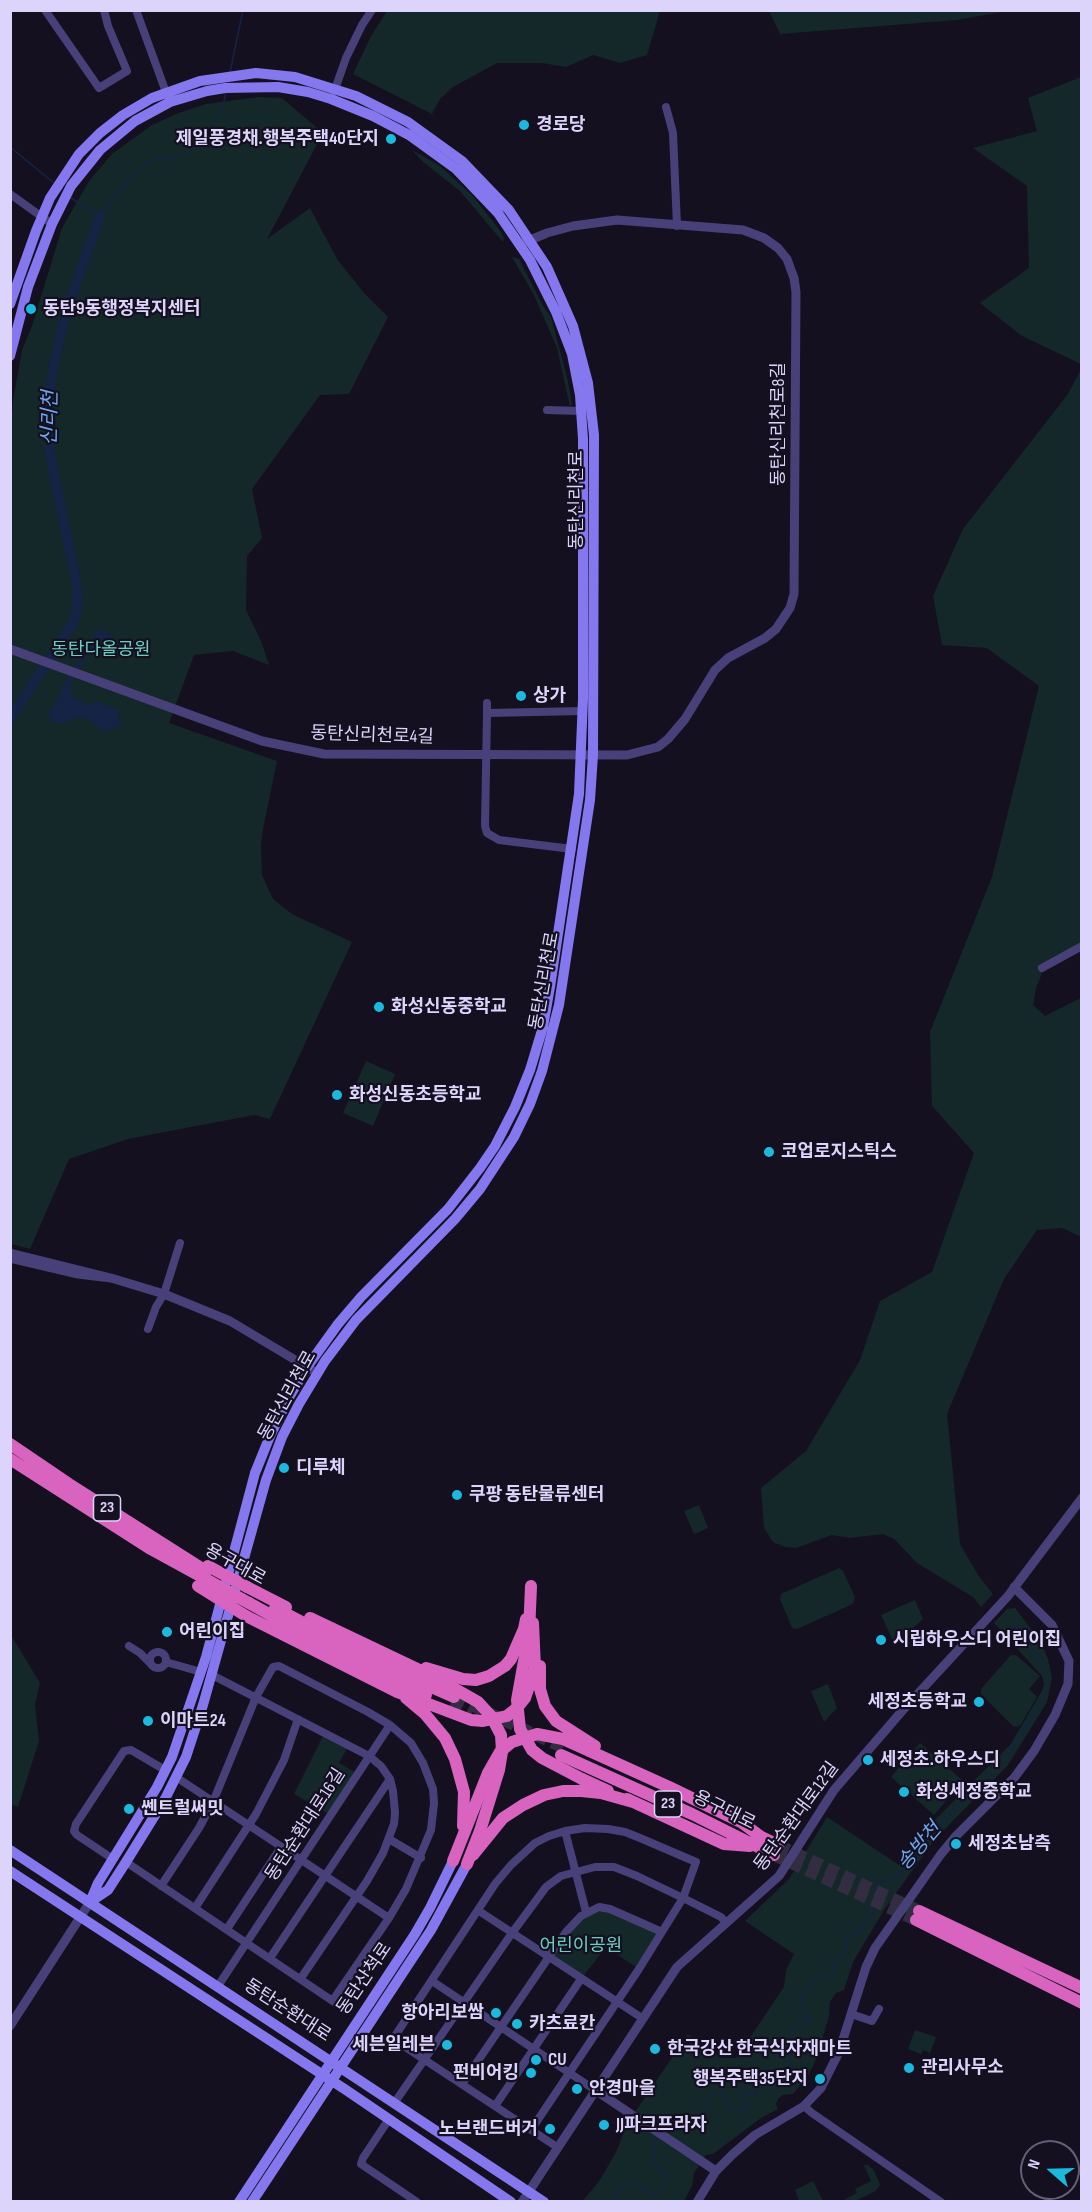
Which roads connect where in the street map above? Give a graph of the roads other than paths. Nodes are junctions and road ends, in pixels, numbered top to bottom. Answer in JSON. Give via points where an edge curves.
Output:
{"nodes":[{"id":1,"x":45,"y":10,"type":"edge"},
{"id":2,"x":104,"y":10,"type":"edge"},
{"id":3,"x":136,"y":10,"type":"edge"},
{"id":4,"x":372,"y":10,"type":"edge"},
{"id":5,"x":333,"y":94,"type":"junction"},
{"id":6,"x":168,"y":97,"type":"junction"},
{"id":7,"x":666,"y":107,"type":"dead end"},
{"id":8,"x":10,"y":194,"type":"edge"},
{"id":9,"x":41,"y":217,"type":"junction"},
{"id":10,"x":54,"y":219,"type":"junction"},
{"id":11,"x":677,"y":226,"type":"junction"},
{"id":12,"x":525,"y":242,"type":"junction"},
{"id":13,"x":10,"y":304,"type":"edge"},
{"id":14,"x":10,"y":356,"type":"edge"},
{"id":15,"x":547,"y":410,"type":"dead end"},
{"id":16,"x":581,"y":411,"type":"junction"},
{"id":17,"x":10,"y":649,"type":"edge"},
{"id":18,"x":487,"y":703,"type":"dead end"},
{"id":19,"x":582,"y":711,"type":"junction"},
{"id":20,"x":487,"y":713,"type":"junction"},
{"id":21,"x":486,"y":754,"type":"junction"},
{"id":22,"x":581,"y":755,"type":"junction"},
{"id":23,"x":593,"y":755,"type":"junction"},
{"id":24,"x":572,"y":849,"type":"junction"},
{"id":25,"x":1082,"y":946,"type":"edge"},
{"id":26,"x":1042,"y":968,"type":"dead end"},
{"id":27,"x":180,"y":1243,"type":"dead end"},
{"id":28,"x":10,"y":1252,"type":"edge"},
{"id":29,"x":10,"y":1258,"type":"edge"},
{"id":30,"x":111,"y":1278,"type":"junction"},
{"id":31,"x":164,"y":1294,"type":"junction"},
{"id":32,"x":148,"y":1329,"type":"dead end"},
{"id":33,"x":307,"y":1367,"type":"junction"},
{"id":34,"x":317,"y":1373,"type":"junction"},
{"id":35,"x":10,"y":1443,"type":"edge"},
{"id":36,"x":10,"y":1460,"type":"edge"},
{"id":37,"x":1082,"y":1498,"type":"edge"},
{"id":38,"x":173,"y":1556,"type":"junction"},
{"id":39,"x":204,"y":1575,"type":"junction"},
{"id":40,"x":531,"y":1586,"type":"junction"},
{"id":41,"x":1014,"y":1587,"type":"junction"},
{"id":42,"x":250,"y":1601,"type":"junction"},
{"id":43,"x":129,"y":1646,"type":"dead end"},
{"id":44,"x":140,"y":1653,"type":"junction"},
{"id":45,"x":153,"y":1653,"type":"junction"},
{"id":46,"x":396,"y":1659,"type":"junction"},
{"id":47,"x":166,"y":1662,"type":"junction"},
{"id":48,"x":151,"y":1664,"type":"junction"},
{"id":49,"x":207,"y":1674,"type":"junction"},
{"id":50,"x":397,"y":1692,"type":"junction"},
{"id":51,"x":256,"y":1697,"type":"junction"},
{"id":52,"x":452,"y":1701,"type":"tunnel mouth"},
{"id":53,"x":298,"y":1719,"type":"junction"},
{"id":54,"x":390,"y":1725,"type":"junction"},
{"id":55,"x":563,"y":1751,"type":"tunnel mouth"},
{"id":56,"x":369,"y":1756,"type":"junction"},
{"id":57,"x":165,"y":1770,"type":"junction"},
{"id":58,"x":176,"y":1777,"type":"junction"},
{"id":59,"x":390,"y":1779,"type":"junction"},
{"id":60,"x":669,"y":1787,"type":"junction"},
{"id":61,"x":213,"y":1802,"type":"junction"},
{"id":62,"x":633,"y":1802,"type":"junction"},
{"id":63,"x":249,"y":1826,"type":"junction"},
{"id":64,"x":566,"y":1831,"type":"junction"},
{"id":65,"x":389,"y":1839,"type":"junction"},
{"id":66,"x":761,"y":1843,"type":"junction"},
{"id":67,"x":281,"y":1847,"type":"junction"},
{"id":68,"x":10,"y":1850,"type":"edge"},
{"id":69,"x":776,"y":1850,"type":"tunnel mouth"},
{"id":70,"x":113,"y":1858,"type":"junction"},
{"id":71,"x":420,"y":1858,"type":"junction"},
{"id":72,"x":301,"y":1860,"type":"junction"},
{"id":73,"x":126,"y":1862,"type":"junction"},
{"id":74,"x":453,"y":1862,"type":"junction"},
{"id":75,"x":467,"y":1864,"type":"junction"},
{"id":76,"x":10,"y":1871,"type":"edge"},
{"id":77,"x":576,"y":1871,"type":"junction"},
{"id":78,"x":325,"y":1876,"type":"junction"},
{"id":79,"x":161,"y":1886,"type":"junction"},
{"id":80,"x":356,"y":1897,"type":"junction"},
{"id":81,"x":683,"y":1898,"type":"junction"},
{"id":82,"x":90,"y":1902,"type":"junction"},
{"id":83,"x":195,"y":1908,"type":"junction"},
{"id":84,"x":479,"y":1911,"type":"junction"},
{"id":85,"x":586,"y":1912,"type":"junction"},
{"id":86,"x":80,"y":1916,"type":"junction"},
{"id":87,"x":389,"y":1918,"type":"junction"},
{"id":88,"x":726,"y":1923,"type":"junction"},
{"id":89,"x":227,"y":1929,"type":"junction"},
{"id":90,"x":662,"y":1932,"type":"junction"},
{"id":91,"x":513,"y":1933,"type":"junction"},
{"id":92,"x":246,"y":1942,"type":"junction"},
{"id":93,"x":549,"y":1957,"type":"junction"},
{"id":94,"x":270,"y":1958,"type":"junction"},
{"id":95,"x":301,"y":1978,"type":"junction"},
{"id":96,"x":581,"y":1979,"type":"junction"},
{"id":97,"x":432,"y":1981,"type":"junction"},
{"id":98,"x":218,"y":1986,"type":"junction"},
{"id":99,"x":1082,"y":1988,"type":"edge"},
{"id":100,"x":333,"y":2000,"type":"junction"},
{"id":101,"x":464,"y":2002,"type":"junction"},
{"id":102,"x":617,"y":2002,"type":"junction"},
{"id":103,"x":1082,"y":2003,"type":"edge"},
{"id":104,"x":879,"y":2009,"type":"dead end"},
{"id":105,"x":346,"y":2010,"type":"dead end"},
{"id":106,"x":851,"y":2014,"type":"junction"},
{"id":107,"x":642,"y":2018,"type":"junction"},
{"id":108,"x":10,"y":2026,"type":"edge"},
{"id":109,"x":501,"y":2027,"type":"junction"},
{"id":110,"x":534,"y":2049,"type":"junction"},
{"id":111,"x":425,"y":2060,"type":"junction"},
{"id":112,"x":336,"y":2063,"type":"junction"},
{"id":113,"x":569,"y":2073,"type":"junction"},
{"id":114,"x":327,"y":2078,"type":"junction"},
{"id":115,"x":462,"y":2084,"type":"junction"},
{"id":116,"x":373,"y":2087,"type":"junction"},
{"id":117,"x":595,"y":2090,"type":"junction"},
{"id":118,"x":360,"y":2100,"type":"junction"},
{"id":119,"x":396,"y":2102,"type":"junction"},
{"id":120,"x":495,"y":2106,"type":"junction"},
{"id":121,"x":804,"y":2106,"type":"junction"},
{"id":122,"x":389,"y":2119,"type":"junction"},
{"id":123,"x":531,"y":2130,"type":"junction"},
{"id":124,"x":557,"y":2146,"type":"junction"},
{"id":125,"x":716,"y":2171,"type":"junction"},
{"id":126,"x":504,"y":2174,"type":"junction"},
{"id":127,"x":491,"y":2188,"type":"junction"},
{"id":128,"x":528,"y":2190,"type":"junction"},
{"id":129,"x":544,"y":2201,"type":"edge"},
{"id":130,"x":239,"y":2202,"type":"edge"},
{"id":131,"x":252,"y":2202,"type":"edge"},
{"id":132,"x":417,"y":2202,"type":"edge"},
{"id":133,"x":511,"y":2202,"type":"edge"},
{"id":134,"x":522,"y":2202,"type":"edge"},
{"id":135,"x":697,"y":2202,"type":"edge"},
{"id":136,"x":941,"y":2202,"type":"edge"}],
"edges":[{"from":1,"to":2,"type":"street","via":[[99,88],[127,71]]},
{"from":3,"to":6,"type":"street"},
{"from":4,"to":5,"type":"street","via":[[346,58]]},
{"from":5,"to":6,"type":"main road","name":"동탄신리천로","via":[[243,86]]},
{"from":5,"to":6,"type":"main road","name":"동탄신리천로","via":[[283,75],[245,74],[210,79]]},
{"from":5,"to":12,"type":"main road","name":"동탄신리천로","via":[[409,135],[456,169]]},
{"from":6,"to":9,"type":"main road","name":"동탄신리천로","via":[[142,103],[90,142],[68,168]]},
{"from":6,"to":10,"type":"main road","name":"동탄신리천로","via":[[94,156],[79,174]]},
{"from":7,"to":11,"type":"street","via":[[673,133]]},
{"from":8,"to":9,"type":"street"},
{"from":9,"to":10,"type":"street"},
{"from":9,"to":13,"type":"main road"},
{"from":10,"to":14,"type":"main road","via":[[28,286]]},
{"from":11,"to":12,"type":"street","name":"동탄신리천로8길","via":[[597,221]]},
{"from":11,"to":23,"type":"street","name":"동탄신리천로8길","via":[[757,234],[782,252],[792,272],[796,292],[794,594],[776,629],[715,670],[668,739],[641,753]]},
{"from":12,"to":16,"type":"main road","name":"동탄신리천로","via":[[572,354]]},
{"from":12,"to":23,"type":"main road","name":"동탄신리천로","via":[[552,278],[570,318],[592,407]]},
{"from":15,"to":16,"type":"street"},
{"from":16,"to":19,"type":"main road","name":"동탄신리천로"},
{"from":17,"to":21,"type":"street","name":"동탄신리천로4길","via":[[262,741],[300,750],[324,754]]},
{"from":18,"to":20,"type":"street"},
{"from":19,"to":20,"type":"street"},
{"from":19,"to":22,"type":"main road","name":"동탄신리천로"},
{"from":20,"to":21,"type":"street"},
{"from":21,"to":22,"type":"street","name":"동탄신리천로4길"},
{"from":21,"to":24,"type":"street","via":[[487,833],[500,840]]},
{"from":22,"to":23,"type":"street","name":"동탄신리천로4길"},
{"from":22,"to":24,"type":"main road","name":"동탄신리천로"},
{"from":23,"to":34,"type":"main road","name":"동탄신리천로","via":[[587,834],[559,1005],[548,1054],[530,1104],[506,1151],[475,1196],[356,1320]]},
{"from":24,"to":33,"type":"main road","name":"동탄신리천로","via":[[543,1027],[515,1107],[495,1146],[464,1190],[361,1297]]},
{"from":25,"to":26,"type":"street"},
{"from":27,"to":31,"type":"street"},
{"from":28,"to":30,"type":"street"},
{"from":29,"to":30,"type":"street"},
{"from":30,"to":31,"type":"street"},
{"from":31,"to":32,"type":"street"},
{"from":31,"to":33,"type":"street","via":[[230,1321]]},
{"from":33,"to":34,"type":"street"},
{"from":33,"to":49,"type":"main road","name":"동탄신리천로","via":[[278,1418],[255,1473]]},
{"from":34,"to":49,"type":"main road","name":"동탄신리천로","via":[[286,1427],[266,1480]]},
{"from":35,"to":38,"type":"highway","name":"용구대로","number":"23"},
{"from":36,"to":38,"type":"highway","name":"용구대로","number":"23","via":[[58,1492]]},
{"from":37,"to":41,"type":"street","name":"동탄순환대로12길"},
{"from":38,"to":39,"type":"highway"},
{"from":38,"to":39,"type":"highway","name":"용구대로","number":"23"},
{"from":39,"to":42,"type":"highway","bridge":true},
{"from":39,"to":42,"type":"highway","name":"용구대로","number":"23"},
{"from":40,"to":46,"type":"highway","via":[[521,1639],[511,1659],[498,1672],[476,1680],[463,1679]]},
{"from":40,"to":50,"type":"highway","via":[[535,1668],[525,1698],[507,1716],[471,1720]]},
{"from":40,"to":60,"type":"highway","via":[[545,1707],[556,1721],[575,1734]]},
{"from":40,"to":62,"type":"highway","bridge":true,"via":[[529,1633],[517,1700],[520,1729],[532,1750],[542,1758]]},
{"from":41,"to":88,"type":"street","name":"동탄순환대로12길","via":[[834,1790],[779,1876]]},
{"from":41,"to":106,"type":"street","via":[[1052,1626],[1062,1643],[1069,1661],[1065,1694],[1024,1765],[948,1845],[875,1948]]},
{"from":42,"to":46,"type":"highway"},
{"from":42,"to":50,"type":"highway"},
{"from":42,"to":52,"type":"highway","name":"용구대로","number":"23","via":[[343,1655]]},
{"from":43,"to":44,"type":"street"},
{"from":44,"to":45,"type":"street"},
{"from":44,"to":48,"type":"street"},
{"from":45,"to":47,"type":"street","via":[[163,1653]]},
{"from":45,"to":48,"type":"street"},
{"from":46,"to":75,"type":"highway","bridge":true,"via":[[478,1702],[501,1735],[500,1770]]},
{"from":47,"to":48,"type":"street","via":[[160,1668]]},
{"from":47,"to":49,"type":"street"},
{"from":49,"to":51,"type":"street"},
{"from":49,"to":57,"type":"main road","name":"동탄신리천로"},
{"from":49,"to":58,"type":"main road","name":"동탄신리천로","via":[[193,1736]]},
{"from":50,"to":74,"type":"highway","via":[[445,1737],[456,1759],[465,1808]]},
{"from":51,"to":53,"type":"street"},
{"from":51,"to":54,"type":"street","via":[[273,1667],[279,1666]]},
{"from":51,"to":61,"type":"street"},
{"from":53,"to":56,"type":"street"},
{"from":53,"to":63,"type":"street","via":[[284,1760]]},
{"from":54,"to":56,"type":"street","name":"동탄순환대로16길"},
{"from":54,"to":71,"type":"street","via":[[417,1752],[433,1789],[431,1830]]},
{"from":55,"to":66,"type":"highway","name":"용구대로","number":"23"},
{"from":56,"to":59,"type":"street"},
{"from":56,"to":72,"type":"street","name":"동탄순환대로16길"},
{"from":57,"to":70,"type":"main road","name":"동탄신리천로"},
{"from":57,"to":70,"type":"street","via":[[131,1750],[124,1751],[76,1824],[77,1835]]},
{"from":58,"to":61,"type":"street"},
{"from":58,"to":73,"type":"main road","name":"동탄신리천로"},
{"from":59,"to":65,"type":"street","via":[[395,1813]]},
{"from":59,"to":78,"type":"street"},
{"from":60,"to":66,"type":"highway","via":[[741,1822]]},
{"from":60,"to":74,"type":"highway","via":[[563,1739],[525,1736],[506,1746],[493,1762]]},
{"from":61,"to":63,"type":"street"},
{"from":61,"to":79,"type":"street"},
{"from":62,"to":66,"type":"highway","via":[[724,1844]]},
{"from":62,"to":75,"type":"highway","via":[[581,1791],[544,1795],[503,1818]]},
{"from":63,"to":67,"type":"street"},
{"from":63,"to":83,"type":"street"},
{"from":64,"to":77,"type":"street"},
{"from":64,"to":81,"type":"street","via":[[585,1828],[625,1832],[696,1862]]},
{"from":64,"to":84,"type":"street","via":[[535,1843],[521,1855],[495,1884]]},
{"from":65,"to":71,"type":"street"},
{"from":65,"to":80,"type":"street"},
{"from":66,"to":69,"type":"highway","name":"용구대로","number":"23"},
{"from":67,"to":72,"type":"street"},
{"from":67,"to":89,"type":"street"},
{"from":68,"to":82,"type":"main road","name":"동탄순환대로"},
{"from":70,"to":82,"type":"main road","name":"동탄신리천로"},
{"from":71,"to":87,"type":"street"},
{"from":72,"to":78,"type":"street"},
{"from":72,"to":92,"type":"street","name":"동탄순환대로16길"},
{"from":73,"to":79,"type":"street"},
{"from":73,"to":82,"type":"main road","name":"동탄신리천로","via":[[108,1890]]},
{"from":74,"to":112,"type":"main road","name":"동탄산척로","via":[[415,1934]]},
{"from":75,"to":112,"type":"main road","name":"동탄산척로","via":[[431,1930]]},
{"from":76,"to":86,"type":"main road","name":"동탄순환대로"},
{"from":77,"to":81,"type":"street","via":[[614,1868]]},
{"from":77,"to":85,"type":"street"},
{"from":77,"to":91,"type":"street","via":[[546,1887]]},
{"from":78,"to":80,"type":"street"},
{"from":78,"to":94,"type":"street"},
{"from":79,"to":83,"type":"street"},
{"from":80,"to":87,"type":"street"},
{"from":80,"to":95,"type":"street"},
{"from":81,"to":88,"type":"street"},
{"from":81,"to":90,"type":"street"},
{"from":82,"to":86,"type":"street"},
{"from":82,"to":98,"type":"main road","name":"동탄순환대로"},
{"from":83,"to":89,"type":"street"},
{"from":84,"to":91,"type":"street"},
{"from":84,"to":97,"type":"street"},
{"from":85,"to":90,"type":"street","via":[[599,1907],[610,1909]]},
{"from":85,"to":93,"type":"street","via":[[576,1919]]},
{"from":86,"to":108,"type":"street"},
{"from":86,"to":114,"type":"main road","name":"동탄순환대로"},
{"from":87,"to":100,"type":"street"},
{"from":88,"to":107,"type":"street","name":"동탄순환대로12길","via":[[678,1967]]},
{"from":89,"to":92,"type":"street"},
{"from":90,"to":102,"type":"street"},
{"from":91,"to":93,"type":"street"},
{"from":91,"to":101,"type":"street"},
{"from":92,"to":94,"type":"street"},
{"from":92,"to":98,"type":"street","name":"동탄순환대로16길"},
{"from":93,"to":96,"type":"street"},
{"from":93,"to":109,"type":"street"},
{"from":94,"to":95,"type":"street"},
{"from":95,"to":100,"type":"street"},
{"from":96,"to":102,"type":"street"},
{"from":96,"to":110,"type":"street"},
{"from":97,"to":101,"type":"street"},
{"from":97,"to":111,"type":"street","via":[[393,2039]]},
{"from":98,"to":112,"type":"main road","name":"동탄순환대로"},
{"from":99,"to":103,"type":"highway","via":[[917,1916]]},
{"from":100,"to":105,"type":"street"},
{"from":101,"to":109,"type":"street"},
{"from":101,"to":111,"type":"street"},
{"from":102,"to":107,"type":"street"},
{"from":102,"to":113,"type":"street"},
{"from":104,"to":106,"type":"street","via":[[872,2021]]},
{"from":106,"to":121,"type":"street","via":[[831,2071]]},
{"from":107,"to":117,"type":"street","name":"동탄순환대로12길"},
{"from":109,"to":110,"type":"street"},
{"from":109,"to":115,"type":"street"},
{"from":110,"to":113,"type":"street"},
{"from":110,"to":120,"type":"street"},
{"from":111,"to":115,"type":"street"},
{"from":111,"to":119,"type":"street"},
{"from":112,"to":114,"type":"main road","name":"동탄산척로"},
{"from":112,"to":116,"type":"main road","name":"동탄순환대로"},
{"from":113,"to":117,"type":"street"},
{"from":113,"to":123,"type":"street"},
{"from":114,"to":118,"type":"main road","name":"동탄순환대로"},
{"from":114,"to":130,"type":"main road","name":"동탄산척로"},
{"from":114,"to":131,"type":"main road","name":"동탄산척로"},
{"from":115,"to":120,"type":"street"},
{"from":116,"to":118,"type":"main road","via":[[364,2090]]},
{"from":116,"to":119,"type":"main road","name":"동탄순환대로"},
{"from":117,"to":124,"type":"street","name":"동탄순환대로12길"},
{"from":117,"to":125,"type":"street"},
{"from":118,"to":122,"type":"main road","name":"동탄순환대로"},
{"from":119,"to":126,"type":"main road","name":"동탄순환대로"},
{"from":120,"to":123,"type":"street"},
{"from":121,"to":125,"type":"street","via":[[755,2135]]},
{"from":121,"to":136,"type":"street"},
{"from":122,"to":127,"type":"main road","name":"동탄순환대로"},
{"from":122,"to":132,"type":"street","via":[[361,2164]]},
{"from":123,"to":124,"type":"street"},
{"from":124,"to":128,"type":"street","name":"동탄순환대로12길"},
{"from":125,"to":135,"type":"street"},
{"from":126,"to":127,"type":"main road","via":[[498,2189]]},
{"from":126,"to":128,"type":"main road","name":"동탄순환대로"},
{"from":127,"to":133,"type":"main road","name":"동탄순환대로"},
{"from":128,"to":129,"type":"main road","name":"동탄순환대로"},
{"from":128,"to":134,"type":"street","name":"동탄순환대로12길"}]}
